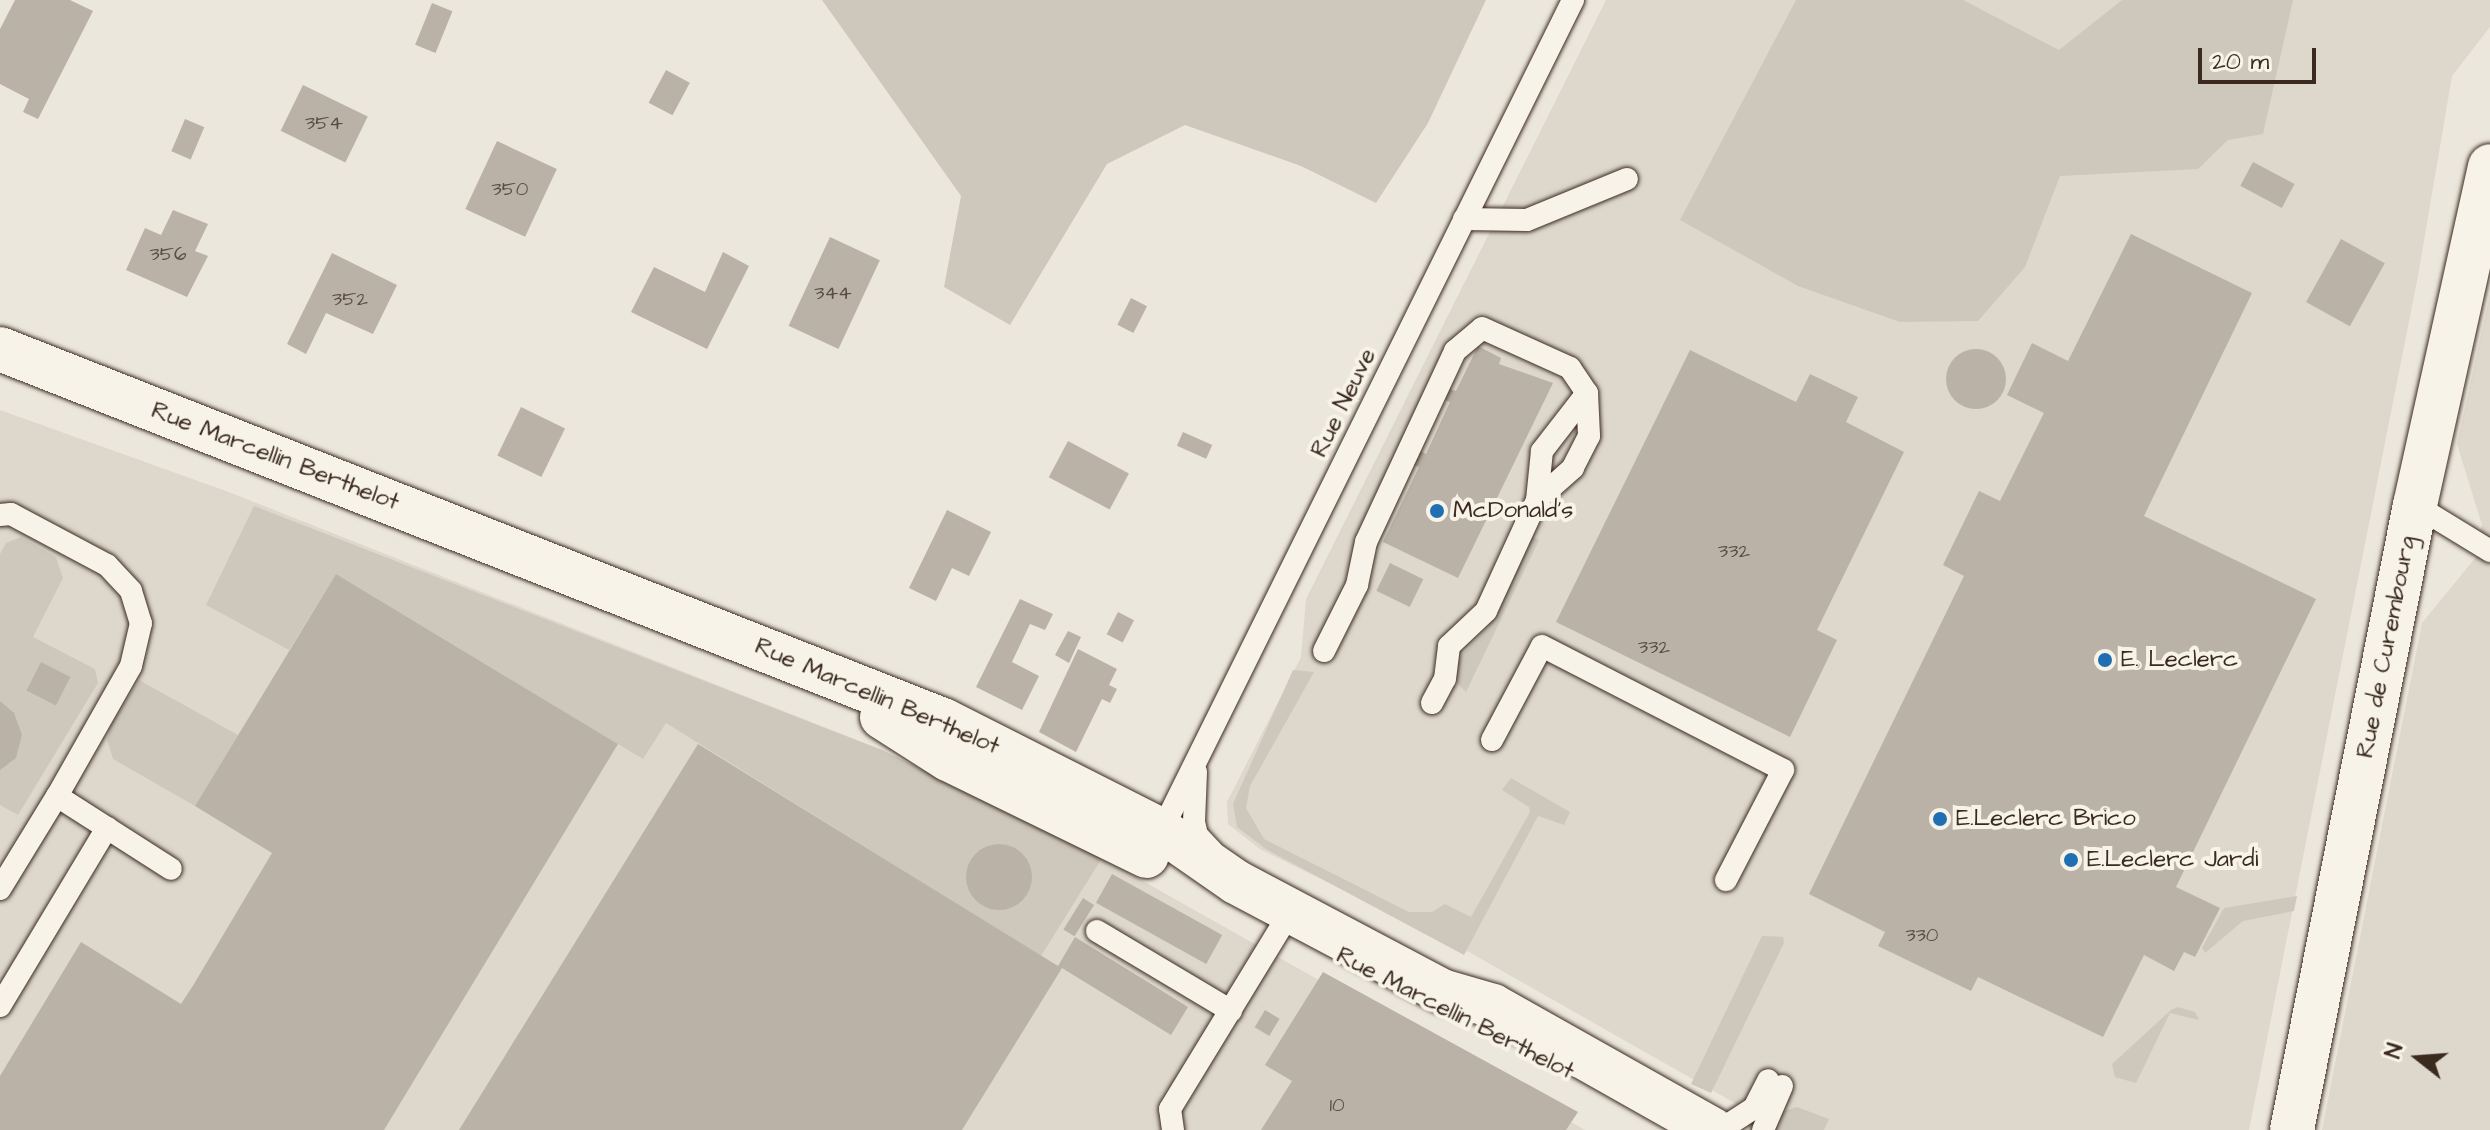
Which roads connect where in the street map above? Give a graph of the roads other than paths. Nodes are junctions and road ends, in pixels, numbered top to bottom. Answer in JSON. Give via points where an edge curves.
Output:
{"nodes":[{"id":1,"x":1573,"y":0,"type":"edge"},
{"id":2,"x":2490,"y":166,"type":"edge"},
{"id":3,"x":1627,"y":179,"type":"dead end"},
{"id":4,"x":1464,"y":219,"type":"junction"},
{"id":5,"x":0,"y":349,"type":"edge"},
{"id":6,"x":0,"y":374,"type":"edge"},
{"id":7,"x":1587,"y":393,"type":"junction"},
{"id":8,"x":1537,"y":500,"type":"junction"},
{"id":9,"x":2415,"y":505,"type":"junction"},
{"id":10,"x":0,"y":515,"type":"edge"},
{"id":11,"x":2490,"y":551,"type":"edge"},
{"id":12,"x":1324,"y":651,"type":"dead end"},
{"id":13,"x":1432,"y":703,"type":"dead end"},
{"id":14,"x":1492,"y":740,"type":"dead end"},
{"id":15,"x":1200,"y":751,"type":"junction"},
{"id":16,"x":57,"y":796,"type":"junction"},
{"id":17,"x":107,"y":828,"type":"junction"},
{"id":18,"x":1155,"y":843,"type":"junction"},
{"id":19,"x":171,"y":869,"type":"dead end"},
{"id":20,"x":1726,"y":880,"type":"dead end"},
{"id":21,"x":0,"y":889,"type":"edge"},
{"id":22,"x":1283,"y":924,"type":"junction"},
{"id":23,"x":1097,"y":931,"type":"dead end"},
{"id":24,"x":0,"y":1006,"type":"edge"},
{"id":25,"x":1493,"y":1006,"type":"junction"},
{"id":26,"x":1231,"y":1011,"type":"junction"},
{"id":27,"x":1173,"y":1130,"type":"edge"},
{"id":28,"x":1674,"y":1130,"type":"edge"},
{"id":29,"x":1713,"y":1130,"type":"edge"},
{"id":30,"x":1720,"y":1130,"type":"edge"},
{"id":31,"x":1763,"y":1130,"type":"edge"},
{"id":32,"x":2292,"y":1130,"type":"edge"}],
"edges":[{"from":1,"to":4,"type":"lane","name":"Rue Neuve"},
{"from":2,"to":9,"type":"main road","name":"Rue de Curembourg"},
{"from":3,"to":4,"type":"lane","via":[[1527,220]]},
{"from":4,"to":15,"type":"lane","name":"Rue Neuve"},
{"from":5,"to":18,"type":"main road","name":"Rue Marcellin Berthelot","via":[[943,720]]},
{"from":6,"to":18,"type":"main road","name":"Rue Marcellin Berthelot","via":[[877,715],[948,759]]},
{"from":7,"to":8,"type":"lane","via":[[1542,451]]},
{"from":7,"to":8,"type":"lane","via":[[1589,436],[1573,468]]},
{"from":7,"to":12,"type":"lane","via":[[1570,368],[1490,329],[1463,339],[1366,542],[1357,585]]},
{"from":8,"to":13,"type":"lane","via":[[1486,611],[1449,646],[1445,679]]},
{"from":9,"to":11,"type":"lane"},
{"from":9,"to":32,"type":"main road","name":"Rue de Curembourg"},
{"from":10,"to":16,"type":"lane","via":[[11,514],[107,565],[131,591],[141,623],[131,666]]},
{"from":14,"to":20,"type":"lane","via":[[1542,646],[1783,770]]},
{"from":15,"to":18,"type":"lane","name":"Rue Neuve"},
{"from":15,"to":25,"type":"lane","via":[[1194,822],[1206,847],[1451,974]]},
{"from":16,"to":17,"type":"lane"},
{"from":16,"to":21,"type":"lane"},
{"from":17,"to":19,"type":"lane"},
{"from":17,"to":24,"type":"lane"},
{"from":18,"to":22,"type":"main road","name":"Rue Marcellin Berthelot"},
{"from":18,"to":25,"type":"main road","name":"Rue Marcellin Berthelot","via":[[1442,991]]},
{"from":22,"to":26,"type":"lane"},
{"from":22,"to":28,"type":"main road","name":"Rue Marcellin Berthelot"},
{"from":23,"to":26,"type":"lane"},
{"from":25,"to":29,"type":"main road","name":"Rue Marcellin Berthelot"},
{"from":26,"to":27,"type":"lane","via":[[1170,1109]]},
{"from":30,"to":31,"type":"lane","via":[[1754,1108],[1775,1083]]}]}
